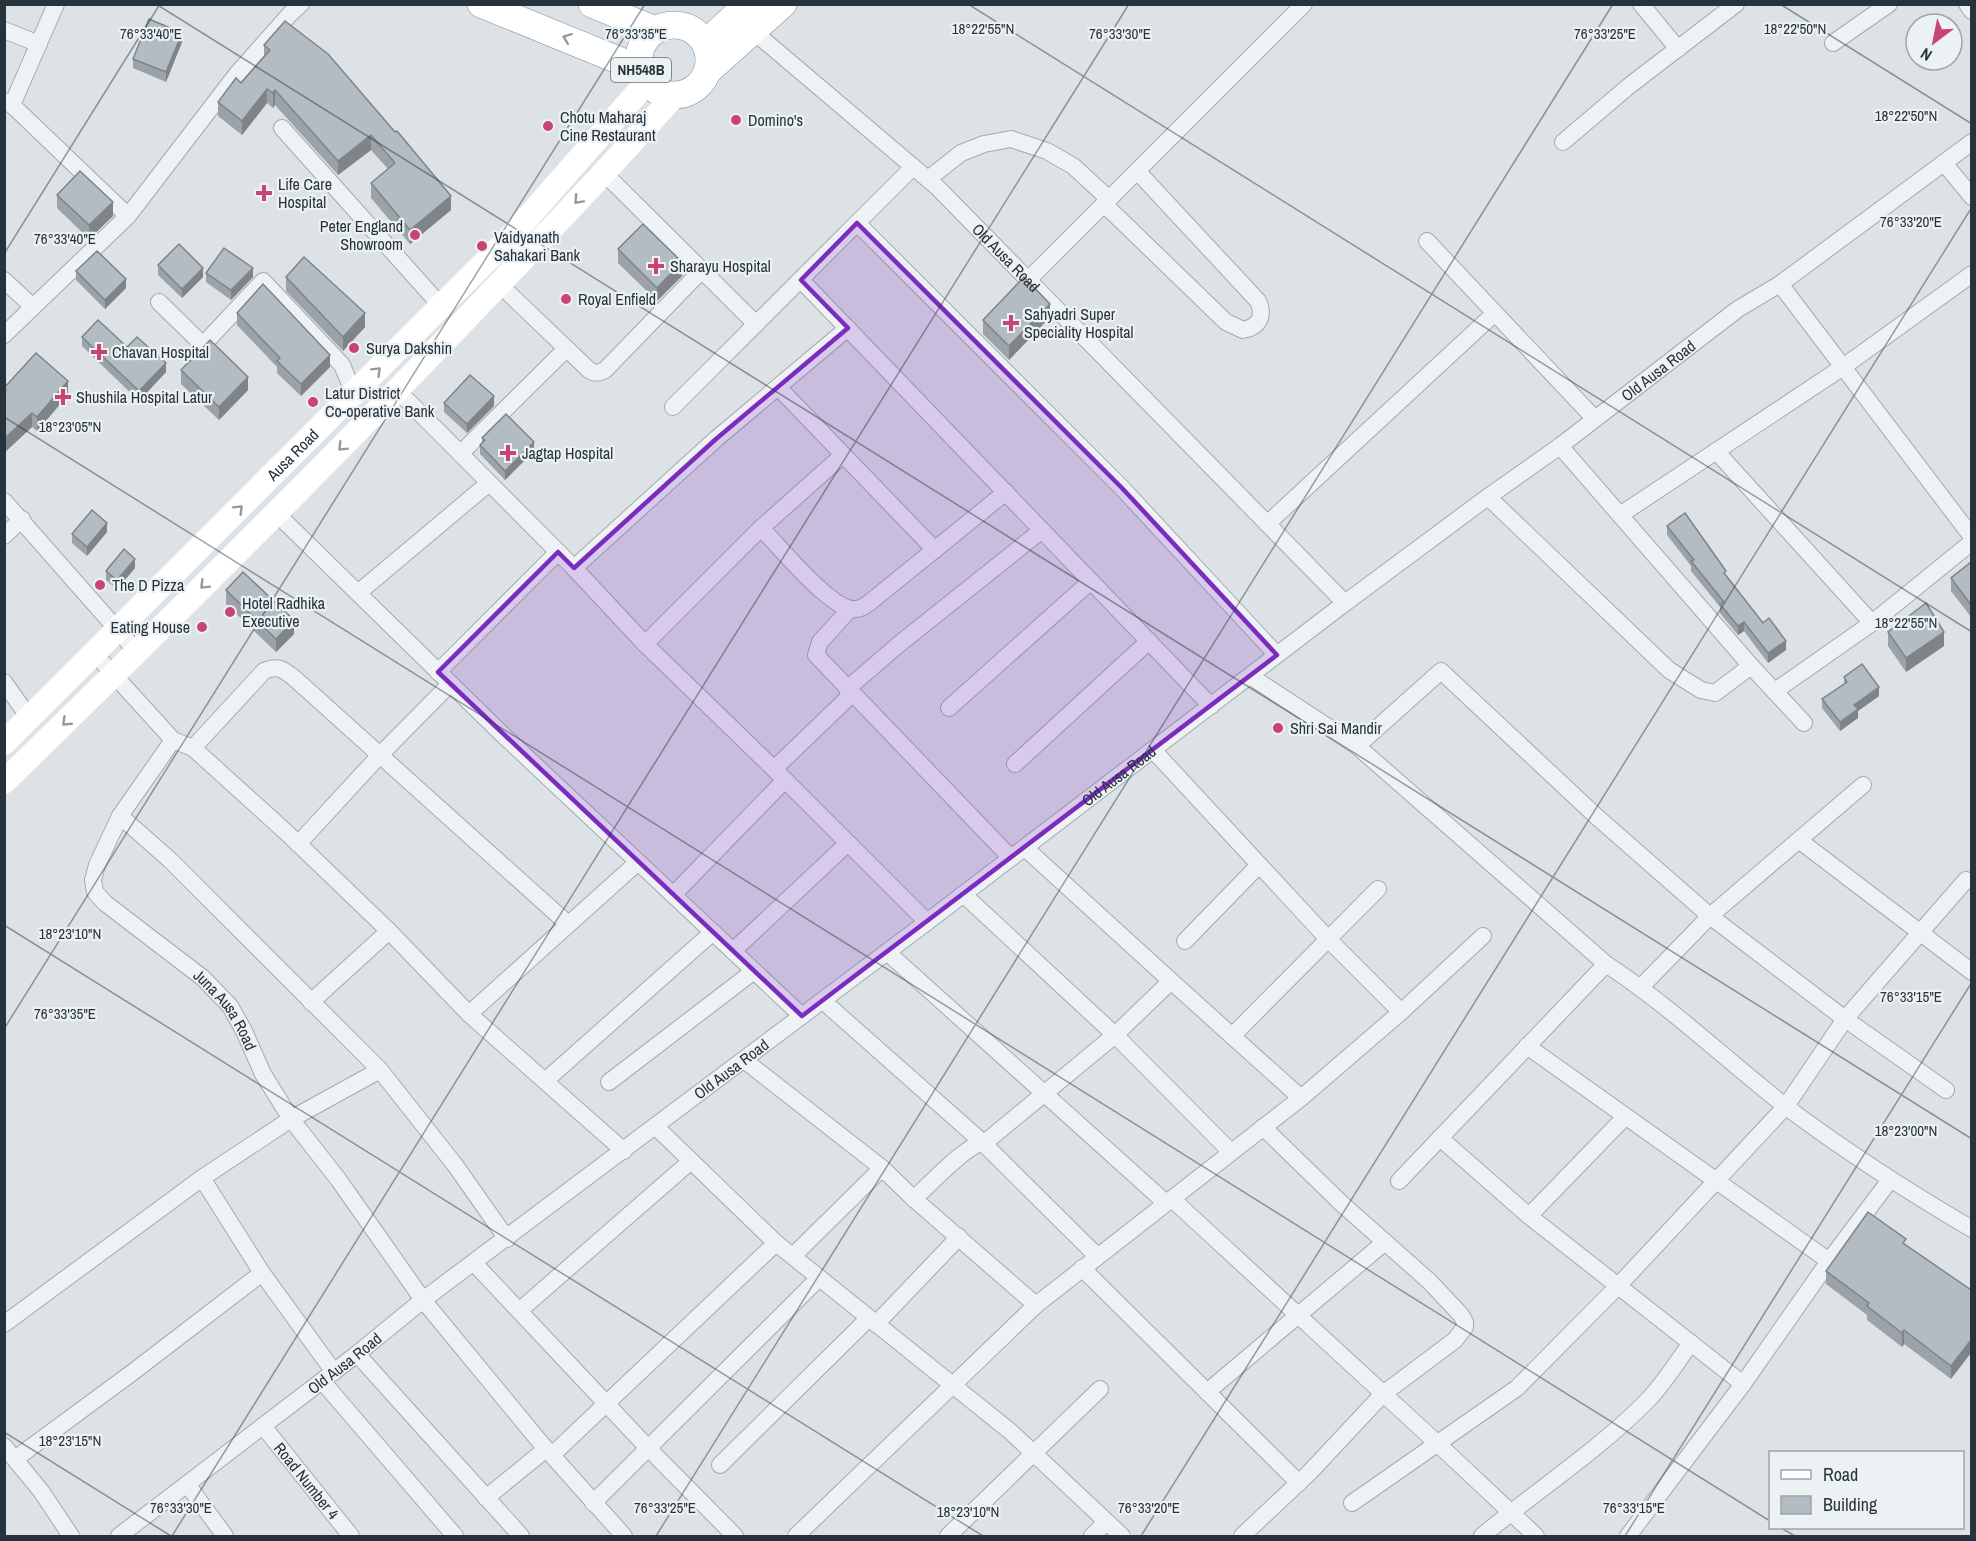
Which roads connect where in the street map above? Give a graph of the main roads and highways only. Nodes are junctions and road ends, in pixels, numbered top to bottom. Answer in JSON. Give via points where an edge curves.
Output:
{"nodes":[{"id":1,"x":481,"y":4,"type":"edge"},
{"id":2,"x":592,"y":4,"type":"edge"},
{"id":3,"x":748,"y":4,"type":"edge"},
{"id":4,"x":783,"y":4,"type":"edge"},
{"id":5,"x":656,"y":30,"type":"junction"},
{"id":6,"x":706,"y":43,"type":"junction"},
{"id":7,"x":708,"y":71,"type":"junction"},
{"id":8,"x":644,"y":76,"type":"junction"},
{"id":9,"x":675,"y":95,"type":"junction"},
{"id":10,"x":4,"y":743,"type":"edge"},
{"id":11,"x":4,"y":782,"type":"edge"}],
"edges":[{"from":8,"to":1,"type":"highway","one_way":true},
{"from":2,"to":5,"type":"highway"},
{"from":3,"to":6,"type":"highway"},
{"from":4,"to":7,"type":"highway"},
{"from":5,"to":6,"type":"highway","via":[[684,25]]},
{"from":5,"to":8,"type":"highway","number":"NH548B","via":[[645,40],[640,54]]},
{"from":6,"to":7,"type":"highway"},
{"from":7,"to":9,"type":"highway","number":"NH548B","via":[[701,84]]},
{"from":8,"to":9,"type":"highway","number":"NH548B","via":[[660,92]]},
{"from":10,"to":8,"type":"main road","name":"Ausa Road","one_way":true,"via":[[515,232]]},
{"from":9,"to":11,"type":"main road","one_way":true,"via":[[398,392]]}]}
